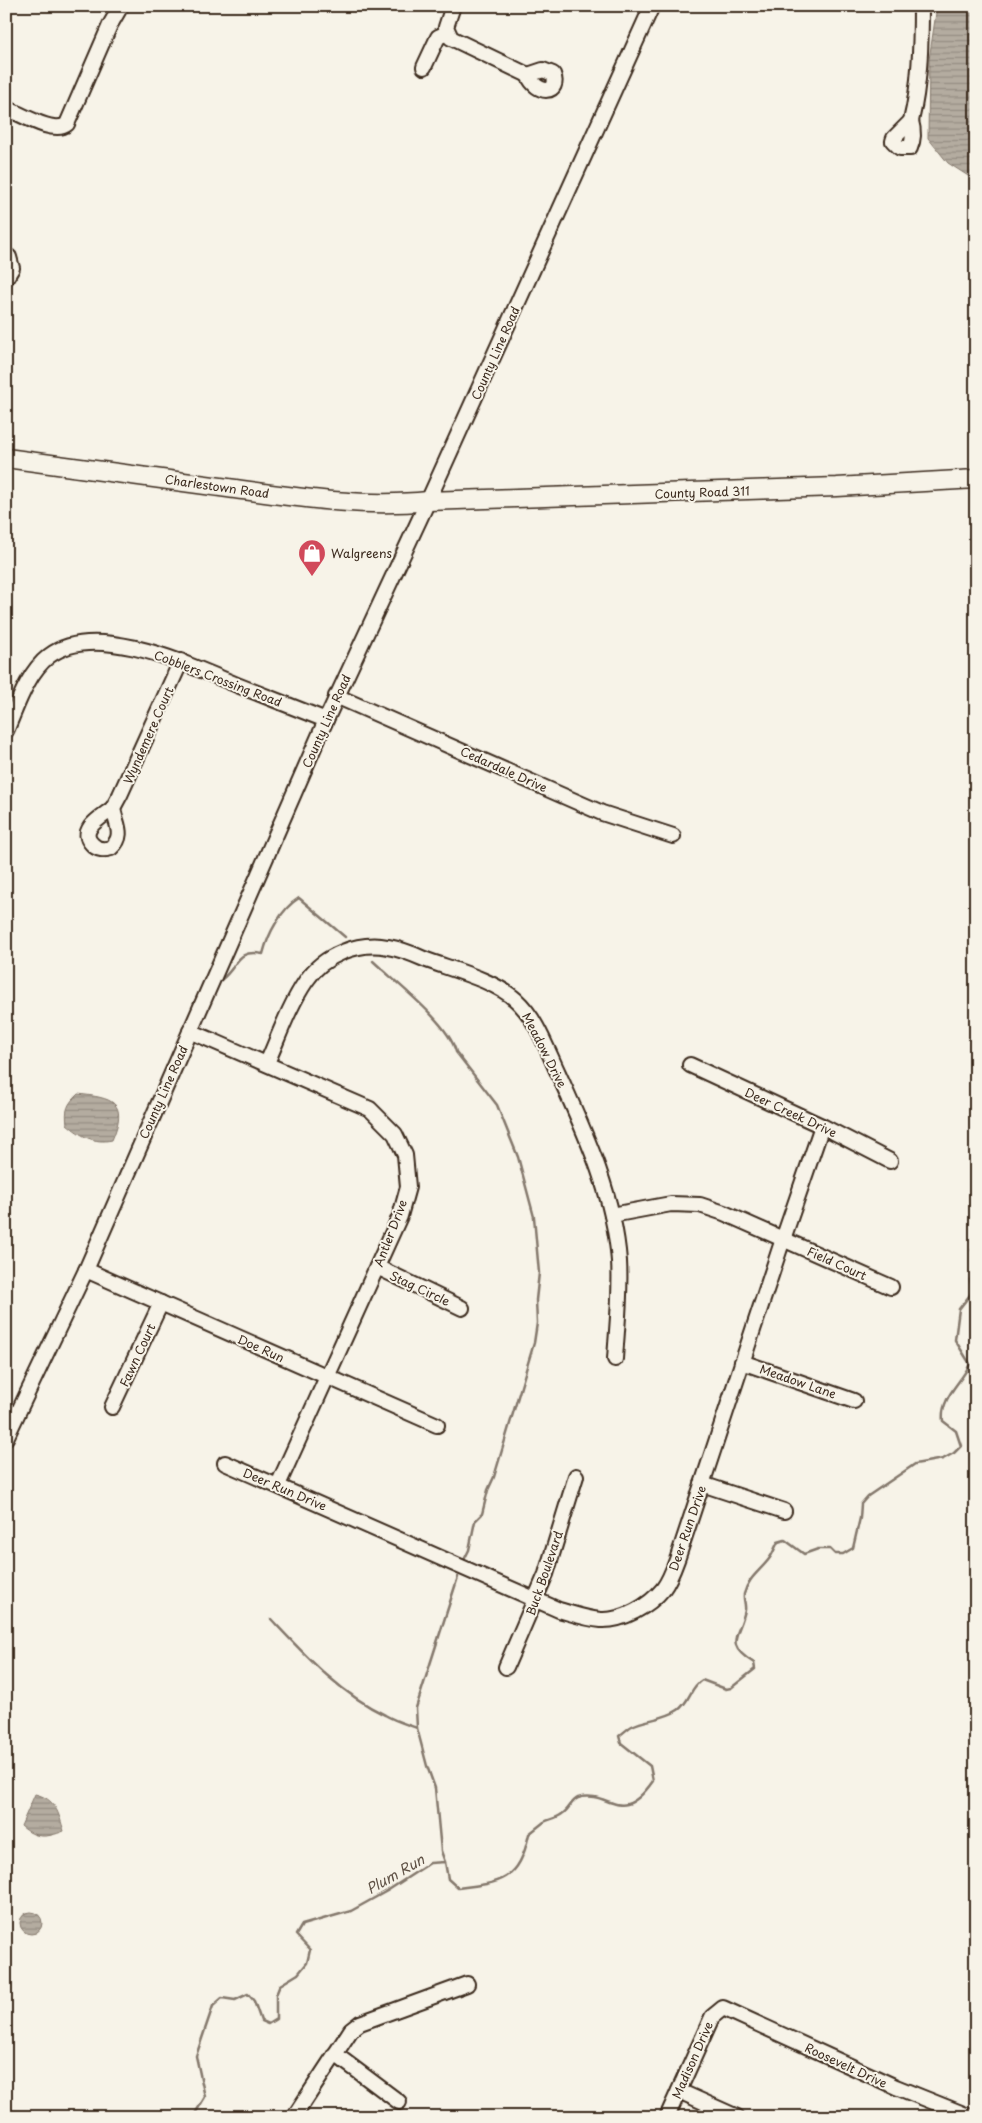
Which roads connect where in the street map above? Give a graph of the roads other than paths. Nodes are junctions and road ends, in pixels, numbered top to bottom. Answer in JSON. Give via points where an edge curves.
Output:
{"nodes":[{"id":1,"x":121,"y":6,"type":"edge"},
{"id":2,"x":453,"y":6,"type":"edge"},
{"id":3,"x":652,"y":6,"type":"edge"},
{"id":4,"x":921,"y":6,"type":"edge"},
{"id":5,"x":447,"y":33,"type":"junction"},
{"id":6,"x":424,"y":67,"type":"dead end"},
{"id":7,"x":528,"y":75,"type":"dead end"},
{"id":8,"x":6,"y":108,"type":"edge"},
{"id":9,"x":911,"y":121,"type":"dead end"},
{"id":10,"x":6,"y":255,"type":"edge"},
{"id":11,"x":6,"y":278,"type":"edge"},
{"id":12,"x":6,"y":458,"type":"edge"},
{"id":13,"x":976,"y":479,"type":"edge"},
{"id":14,"x":428,"y":501,"type":"junction"},
{"id":15,"x":181,"y":661,"type":"junction"},
{"id":16,"x":336,"y":696,"type":"junction"},
{"id":17,"x":326,"y":720,"type":"junction"},
{"id":18,"x":6,"y":731,"type":"edge"},
{"id":19,"x":113,"y":808,"type":"dead end"},
{"id":20,"x":673,"y":836,"type":"dead end"},
{"id":21,"x":190,"y":1031,"type":"junction"},
{"id":22,"x":267,"y":1063,"type":"junction"},
{"id":23,"x":690,"y":1065,"type":"dead end"},
{"id":24,"x":822,"y":1126,"type":"junction"},
{"id":25,"x":890,"y":1161,"type":"dead end"},
{"id":26,"x":612,"y":1216,"type":"junction"},
{"id":27,"x":782,"y":1240,"type":"junction"},
{"id":28,"x":377,"y":1267,"type":"junction"},
{"id":29,"x":86,"y":1270,"type":"junction"},
{"id":30,"x":891,"y":1287,"type":"dead end"},
{"id":31,"x":161,"y":1303,"type":"junction"},
{"id":32,"x":462,"y":1308,"type":"dead end"},
{"id":33,"x":615,"y":1359,"type":"dead end"},
{"id":34,"x":742,"y":1362,"type":"junction"},
{"id":35,"x":328,"y":1377,"type":"junction"},
{"id":36,"x":854,"y":1401,"type":"dead end"},
{"id":37,"x":112,"y":1407,"type":"dead end"},
{"id":38,"x":437,"y":1426,"type":"dead end"},
{"id":39,"x":6,"y":1438,"type":"edge"},
{"id":40,"x":225,"y":1463,"type":"dead end"},
{"id":41,"x":576,"y":1476,"type":"dead end"},
{"id":42,"x":702,"y":1484,"type":"junction"},
{"id":43,"x":278,"y":1485,"type":"junction"},
{"id":44,"x":784,"y":1511,"type":"dead end"},
{"id":45,"x":536,"y":1600,"type":"junction"},
{"id":46,"x":506,"y":1667,"type":"dead end"},
{"id":47,"x":467,"y":1984,"type":"dead end"},
{"id":48,"x":723,"y":2008,"type":"joint"},
{"id":49,"x":335,"y":2054,"type":"junction"},
{"id":50,"x":679,"y":2091,"type":"junction"},
{"id":51,"x":399,"y":2102,"type":"dead end"},
{"id":52,"x":294,"y":2117,"type":"edge"},
{"id":53,"x":667,"y":2117,"type":"edge"},
{"id":54,"x":737,"y":2117,"type":"edge"},
{"id":55,"x":971,"y":2117,"type":"edge"}],
"edges":[{"from":1,"to":8,"type":"street","via":[[67,124],[51,128]]},
{"from":2,"to":5,"type":"street","via":[[447,21]]},
{"from":3,"to":14,"type":"street","name":"County Line Road"},
{"from":4,"to":9,"type":"street","via":[[920,52]]},
{"from":5,"to":6,"type":"street","via":[[438,37]]},
{"from":5,"to":7,"type":"street","via":[[457,42]]},
{"from":10,"to":11,"type":"street","via":[[12,268]]},
{"from":12,"to":14,"type":"main road","name":"Charlestown Road","via":[[328,500],[402,504]]},
{"from":13,"to":14,"type":"main road","name":"County Road 311"},
{"from":14,"to":16,"type":"street","name":"County Line Road"},
{"from":15,"to":17,"type":"street","name":"Cobblers Crossing Road"},
{"from":15,"to":18,"type":"street","name":"Cobblers Crossing Road","via":[[110,644],[66,646],[48,656],[34,672]]},
{"from":15,"to":19,"type":"street","name":"Wyndemere Court"},
{"from":16,"to":17,"type":"street","name":"County Line Road"},
{"from":16,"to":20,"type":"street","name":"Cedardale Drive","via":[[602,813]]},
{"from":17,"to":21,"type":"street","name":"County Line Road"},
{"from":21,"to":22,"type":"street","name":"Antler Drive"},
{"from":21,"to":29,"type":"street","name":"County Line Road"},
{"from":22,"to":26,"type":"street","name":"Meadow Drive","via":[[306,980],[335,956],[359,946],[402,950],[501,988],[526,1011],[540,1036],[591,1146]]},
{"from":22,"to":28,"type":"street","name":"Antler Drive","via":[[370,1108],[396,1134],[405,1155],[408,1187],[400,1216]]},
{"from":23,"to":24,"type":"street","name":"Deer Creek Drive"},
{"from":24,"to":25,"type":"street","name":"Deer Creek Drive"},
{"from":24,"to":27,"type":"street","name":"Deer Run Drive"},
{"from":26,"to":27,"type":"street","name":"Field Court","via":[[672,1204],[700,1205]]},
{"from":26,"to":33,"type":"street","name":"Meadow Drive","via":[[619,1260]]},
{"from":27,"to":30,"type":"street","name":"Field Court"},
{"from":27,"to":34,"type":"street","name":"Deer Run Drive"},
{"from":28,"to":32,"type":"street","name":"Stag Circle"},
{"from":28,"to":35,"type":"street","name":"Antler Drive"},
{"from":29,"to":31,"type":"street","name":"Doe Run"},
{"from":29,"to":39,"type":"street","name":"County Line Road"},
{"from":31,"to":35,"type":"street","name":"Doe Run"},
{"from":31,"to":37,"type":"street","name":"Fawn Court"},
{"from":34,"to":36,"type":"street","name":"Meadow Lane"},
{"from":34,"to":42,"type":"street","name":"Deer Run Drive"},
{"from":35,"to":38,"type":"street","name":"Doe Run"},
{"from":35,"to":43,"type":"street","name":"Antler Drive"},
{"from":40,"to":43,"type":"street","name":"Deer Run Drive"},
{"from":41,"to":45,"type":"street","name":"Buck Boulevard"},
{"from":42,"to":44,"type":"street"},
{"from":42,"to":45,"type":"street","name":"Deer Run Drive","via":[[672,1572],[649,1602],[622,1617],[600,1620],[578,1616]]},
{"from":43,"to":45,"type":"street","name":"Deer Run Drive"},
{"from":45,"to":46,"type":"street","name":"Buck Boulevard"},
{"from":47,"to":49,"type":"street","via":[[360,2023],[351,2030]]},
{"from":48,"to":50,"type":"street","name":"Madison Drive","via":[[712,2017]]},
{"from":48,"to":55,"type":"street","name":"Roosevelt Drive","via":[[896,2087]]},
{"from":49,"to":51,"type":"street"},
{"from":49,"to":52,"type":"street"},
{"from":50,"to":53,"type":"street","name":"Madison Drive"},
{"from":50,"to":54,"type":"street"}]}
